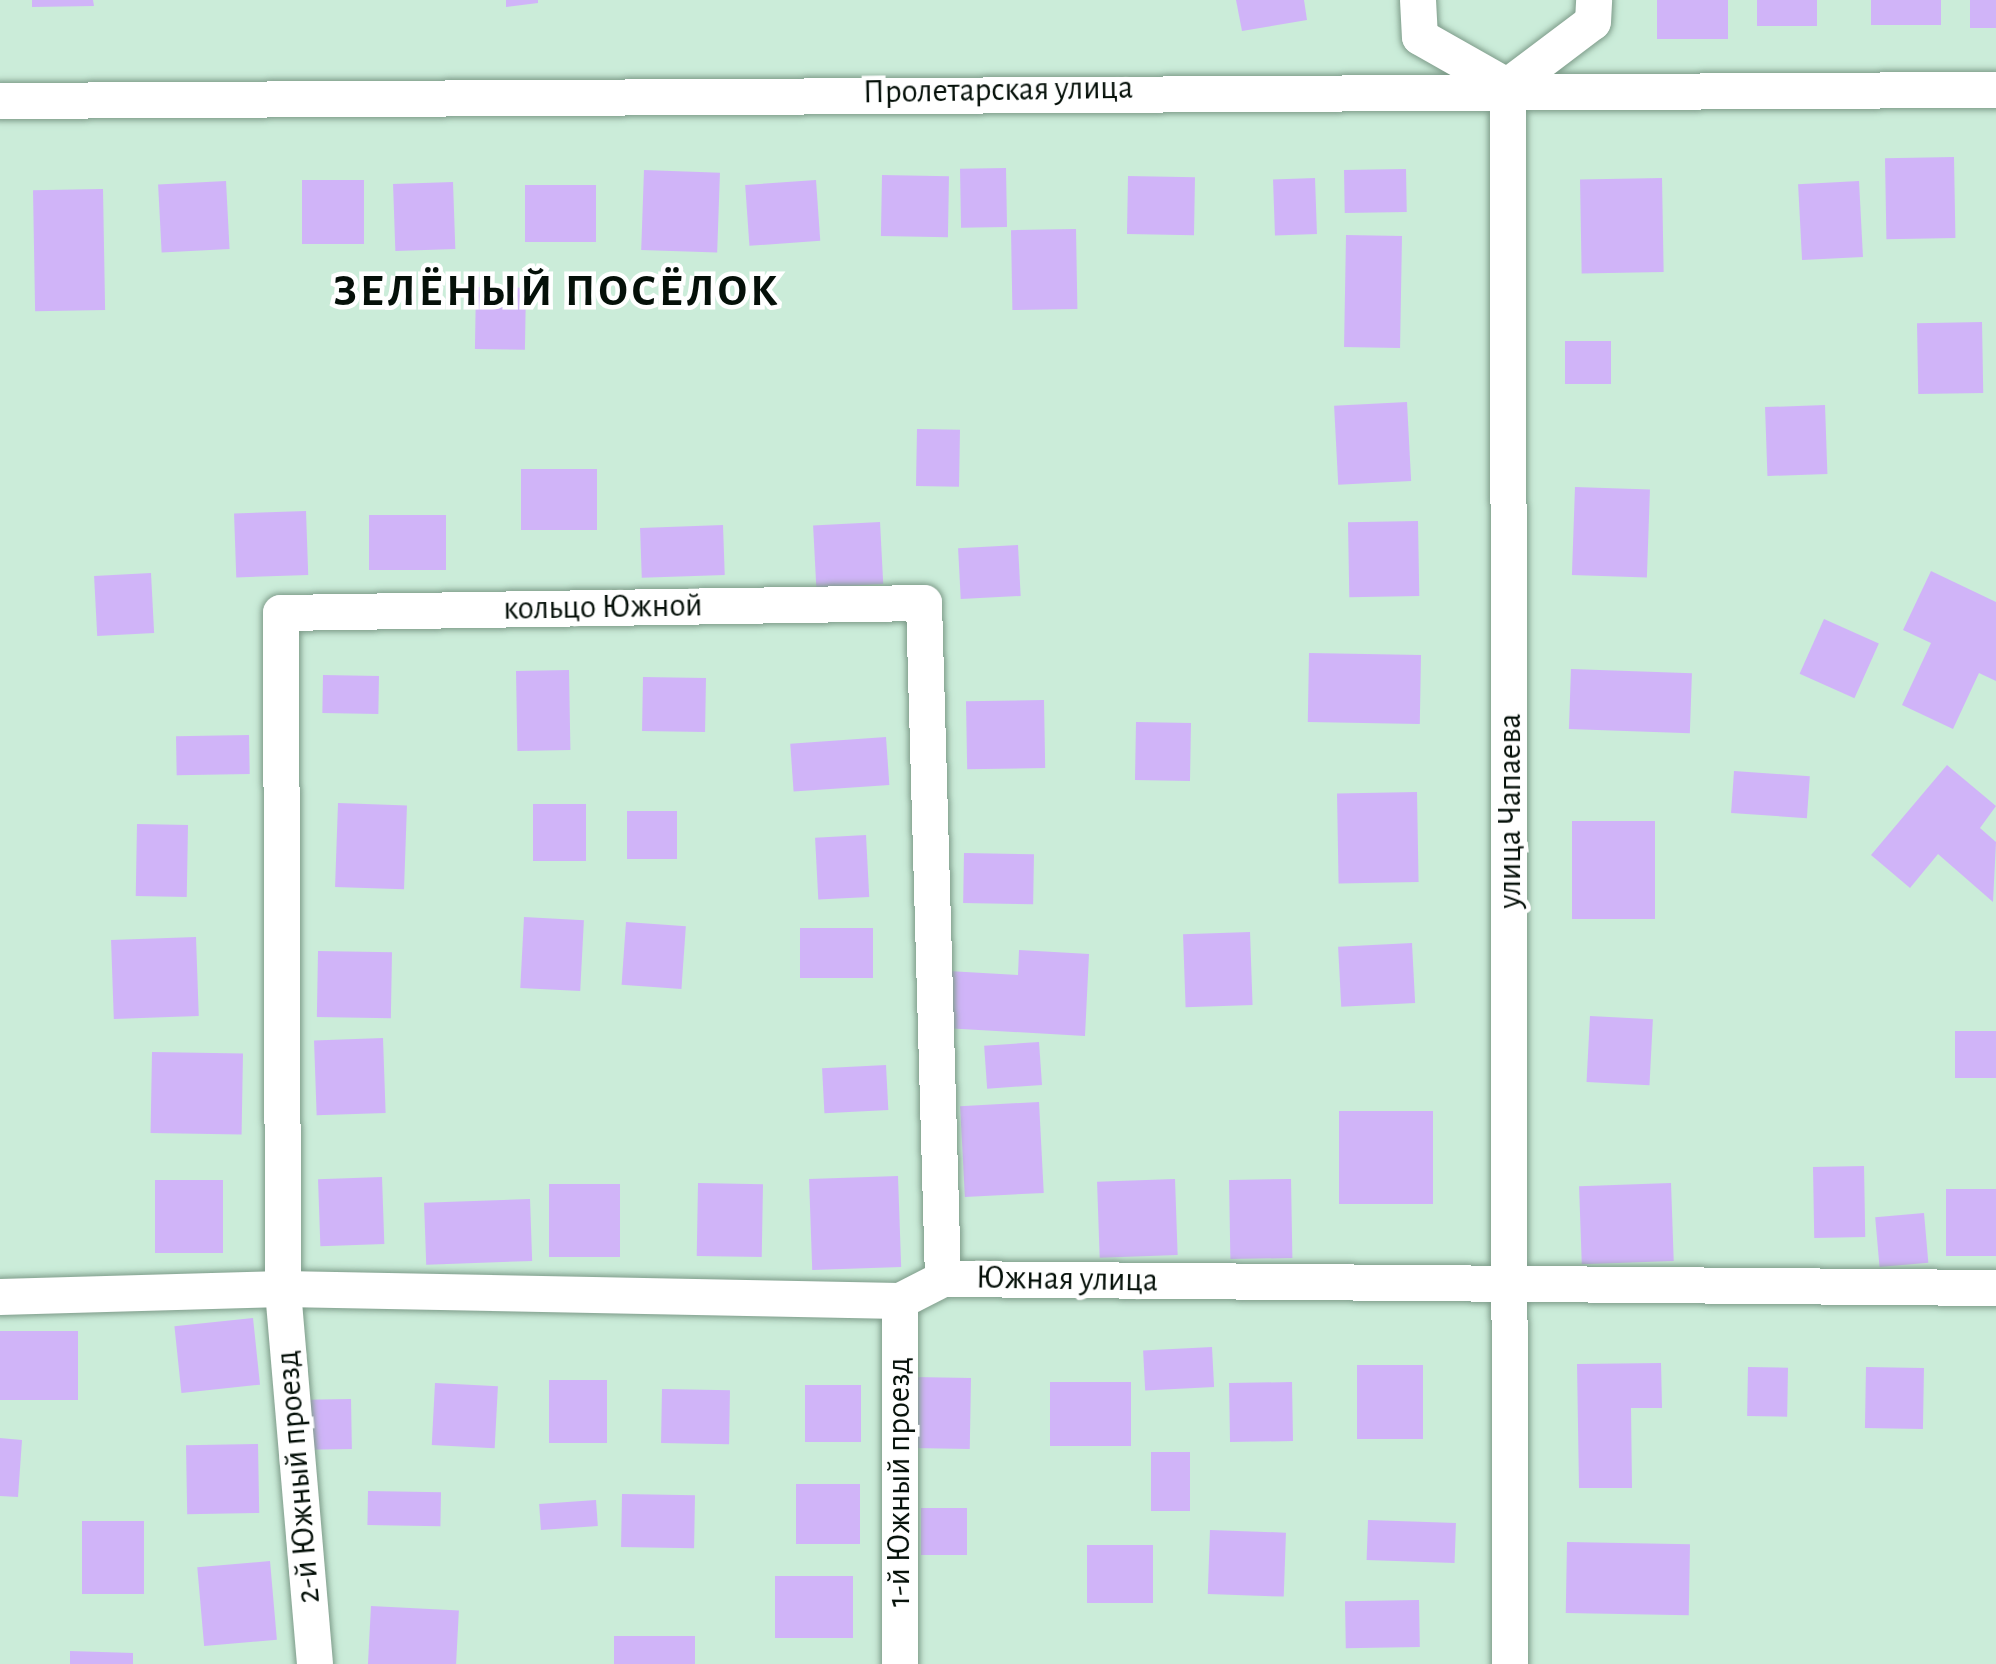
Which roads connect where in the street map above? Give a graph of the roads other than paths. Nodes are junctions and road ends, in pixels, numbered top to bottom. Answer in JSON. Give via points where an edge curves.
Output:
{"nodes":[{"id":1,"x":1418,"y":0,"type":"edge"},
{"id":2,"x":1594,"y":0,"type":"edge"},
{"id":3,"x":1508,"y":86,"type":"junction"},
{"id":4,"x":1996,"y":90,"type":"edge"},
{"id":5,"x":0,"y":101,"type":"edge"},
{"id":6,"x":943,"y":1279,"type":"junction"},
{"id":7,"x":1512,"y":1286,"type":"junction"},
{"id":8,"x":1996,"y":1288,"type":"edge"},
{"id":9,"x":283,"y":1289,"type":"junction"},
{"id":10,"x":0,"y":1297,"type":"edge"},
{"id":11,"x":900,"y":1301,"type":"junction"},
{"id":12,"x":315,"y":1664,"type":"edge"},
{"id":13,"x":900,"y":1664,"type":"edge"},
{"id":14,"x":1510,"y":1664,"type":"edge"}],
"edges":[{"from":1,"to":3,"type":"street","via":[[1420,37]]},
{"from":2,"to":3,"type":"street","via":[[1593,22]]},
{"from":3,"to":4,"type":"street","name":"Пролетарская улица"},
{"from":3,"to":5,"type":"street","name":"Пролетарская улица"},
{"from":3,"to":7,"type":"street","name":"улица Чапаева"},
{"from":6,"to":7,"type":"street","name":"Южная улица"},
{"from":6,"to":9,"type":"street","name":"кольцо Южной","via":[[924,603],[281,613]]},
{"from":6,"to":11,"type":"street","name":"Южная улица"},
{"from":7,"to":8,"type":"street","name":"Южная улица"},
{"from":7,"to":14,"type":"street","name":"улица Чапаева"},
{"from":9,"to":10,"type":"street","name":"Южная улица"},
{"from":9,"to":11,"type":"street","name":"Южная улица"},
{"from":9,"to":12,"type":"street","name":"2-й Южный проезд"},
{"from":11,"to":13,"type":"street","name":"1-й Южный проезд"}]}
